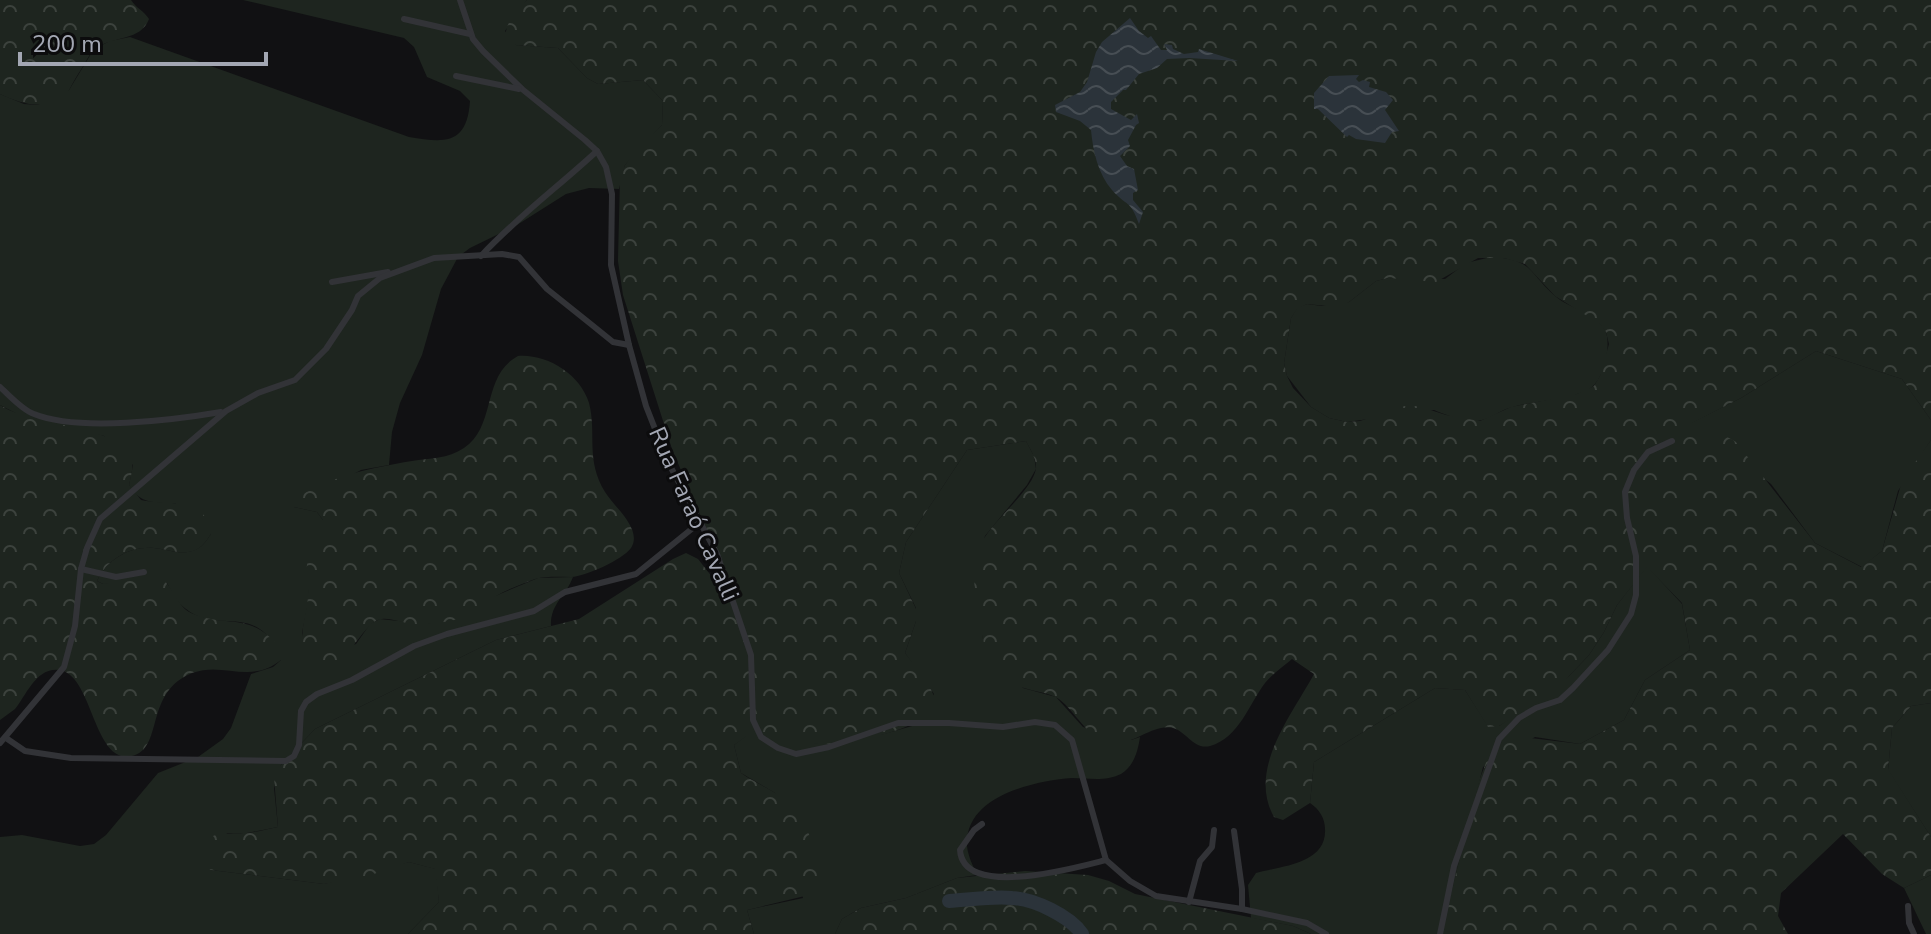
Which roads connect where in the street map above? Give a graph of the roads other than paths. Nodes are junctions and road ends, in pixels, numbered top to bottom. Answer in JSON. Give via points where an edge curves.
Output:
{"nodes":[{"id":1,"x":460,"y":0,"type":"edge"},
{"id":2,"x":404,"y":19,"type":"dead end"},
{"id":3,"x":471,"y":34,"type":"junction"},
{"id":4,"x":456,"y":76,"type":"dead end"},
{"id":5,"x":522,"y":89,"type":"junction"},
{"id":6,"x":597,"y":151,"type":"junction"},
{"id":7,"x":481,"y":257,"type":"junction"},
{"id":8,"x":400,"y":270,"type":"junction"},
{"id":9,"x":332,"y":282,"type":"dead end"},
{"id":10,"x":629,"y":345,"type":"junction"},
{"id":11,"x":0,"y":387,"type":"edge"},
{"id":12,"x":226,"y":411,"type":"junction"},
{"id":13,"x":1672,"y":441,"type":"dead end"},
{"id":14,"x":699,"y":523,"type":"junction"},
{"id":15,"x":81,"y":569,"type":"junction"},
{"id":16,"x":144,"y":572,"type":"dead end"},
{"id":17,"x":3,"y":741,"type":"edge"},
{"id":18,"x":982,"y":824,"type":"dead end"},
{"id":19,"x":1214,"y":830,"type":"dead end"},
{"id":20,"x":1234,"y":831,"type":"dead end"},
{"id":21,"x":1106,"y":860,"type":"junction"},
{"id":22,"x":1189,"y":902,"type":"junction"},
{"id":23,"x":1908,"y":906,"type":"dead end"},
{"id":24,"x":1242,"y":909,"type":"junction"},
{"id":25,"x":1326,"y":934,"type":"edge"},
{"id":26,"x":1440,"y":934,"type":"edge"},
{"id":27,"x":1914,"y":934,"type":"edge"}],
"edges":[{"from":1,"to":3,"type":"street"},
{"from":2,"to":3,"type":"street"},
{"from":3,"to":5,"type":"street"},
{"from":4,"to":5,"type":"street"},
{"from":5,"to":6,"type":"street"},
{"from":6,"to":7,"type":"street"},
{"from":6,"to":10,"type":"street","name":"Rua Faraó Cavalli","via":[[612,194],[611,265]]},
{"from":7,"to":8,"type":"street","via":[[434,258]]},
{"from":7,"to":10,"type":"street","via":[[519,257],[547,289],[613,342]]},
{"from":8,"to":9,"type":"street"},
{"from":8,"to":12,"type":"street","via":[[358,296],[326,349],[295,380]]},
{"from":10,"to":14,"type":"street","name":"Rua Faraó Cavalli","via":[[646,406]]},
{"from":11,"to":12,"type":"street","via":[[33,414],[77,422],[174,420]]},
{"from":12,"to":15,"type":"street","via":[[100,519]]},
{"from":13,"to":26,"type":"street","via":[[1648,452],[1625,492],[1636,556],[1631,614],[1608,650],[1573,688],[1560,700],[1519,718],[1499,739],[1454,866]]},
{"from":14,"to":17,"type":"street","via":[[636,574],[565,592],[534,611],[414,646],[317,694],[301,711],[299,745],[286,761],[71,758],[34,754]]},
{"from":14,"to":21,"type":"street","name":"Rua Faraó Cavalli","via":[[717,554],[751,655],[753,720],[761,737],[796,754],[898,723],[1055,725],[1072,740]]},
{"from":15,"to":16,"type":"street","via":[[116,577]]},
{"from":15,"to":17,"type":"street","via":[[64,667]]},
{"from":18,"to":21,"type":"street","via":[[960,850],[964,863],[975,871],[1029,877]]},
{"from":19,"to":22,"type":"street"},
{"from":20,"to":24,"type":"street"},
{"from":21,"to":22,"type":"street","via":[[1156,896]]},
{"from":22,"to":24,"type":"street"},
{"from":23,"to":27,"type":"street"},
{"from":24,"to":25,"type":"street","via":[[1307,923]]}]}
